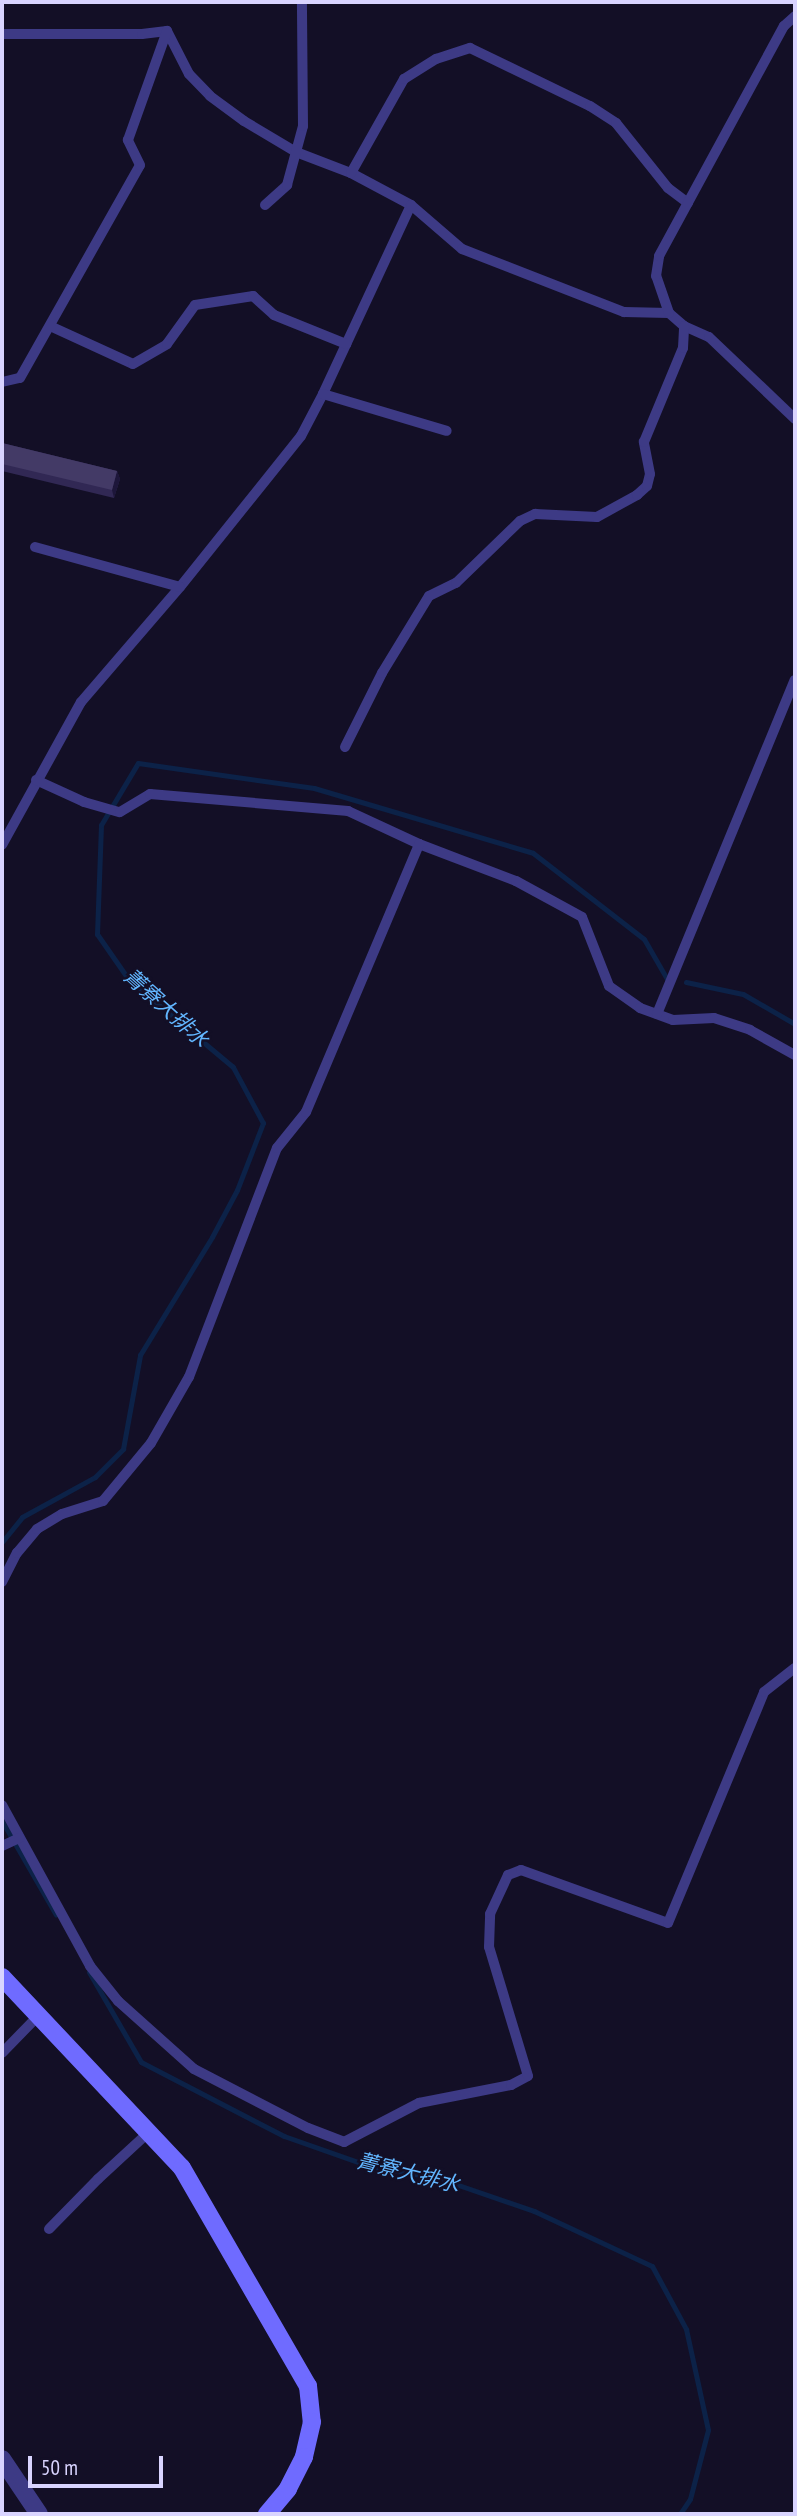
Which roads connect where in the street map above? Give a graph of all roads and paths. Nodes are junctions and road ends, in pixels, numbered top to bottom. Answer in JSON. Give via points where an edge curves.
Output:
{"nodes":[{"id":1,"x":302,"y":2,"type":"edge"},
{"id":2,"x":795,"y":16,"type":"edge"},
{"id":3,"x":167,"y":31,"type":"junction"},
{"id":4,"x":2,"y":34,"type":"edge"},
{"id":5,"x":296,"y":152,"type":"junction"},
{"id":6,"x":351,"y":173,"type":"junction"},
{"id":7,"x":688,"y":203,"type":"junction"},
{"id":8,"x":265,"y":205,"type":"dead end"},
{"id":9,"x":411,"y":205,"type":"junction"},
{"id":10,"x":668,"y":313,"type":"junction"},
{"id":11,"x":50,"y":326,"type":"junction"},
{"id":12,"x":684,"y":326,"type":"junction"},
{"id":13,"x":346,"y":344,"type":"junction"},
{"id":14,"x":2,"y":382,"type":"edge"},
{"id":15,"x":323,"y":394,"type":"junction"},
{"id":16,"x":795,"y":419,"type":"edge"},
{"id":17,"x":447,"y":431,"type":"dead end"},
{"id":18,"x":35,"y":547,"type":"dead end"},
{"id":19,"x":180,"y":587,"type":"junction"},
{"id":20,"x":795,"y":680,"type":"edge"},
{"id":21,"x":345,"y":747,"type":"dead end"},
{"id":22,"x":36,"y":780,"type":"junction"},
{"id":23,"x":419,"y":844,"type":"junction"},
{"id":24,"x":2,"y":845,"type":"edge"},
{"id":25,"x":657,"y":1014,"type":"junction"},
{"id":26,"x":795,"y":1055,"type":"edge"},
{"id":27,"x":2,"y":1582,"type":"edge"},
{"id":28,"x":795,"y":1668,"type":"edge"},
{"id":29,"x":2,"y":1805,"type":"edge"},
{"id":30,"x":17,"y":1839,"type":"junction"},
{"id":31,"x":2,"y":1846,"type":"edge"},
{"id":32,"x":2,"y":1977,"type":"edge"},
{"id":33,"x":37,"y":2017,"type":"junction"},
{"id":34,"x":2,"y":2053,"type":"edge"},
{"id":35,"x":150,"y":2131,"type":"junction"},
{"id":36,"x":49,"y":2229,"type":"dead end"},
{"id":37,"x":2,"y":2459,"type":"edge"},
{"id":38,"x":39,"y":2514,"type":"edge"},
{"id":39,"x":267,"y":2514,"type":"edge"}],
"edges":[{"from":1,"to":5,"type":"lane","via":[[303,126]]},
{"from":2,"to":7,"type":"lane","via":[[784,26]]},
{"from":3,"to":4,"type":"lane"},
{"from":3,"to":5,"type":"lane","via":[[189,74],[210,96]]},
{"from":3,"to":11,"type":"lane","via":[[128,140],[140,165]]},
{"from":5,"to":6,"type":"lane"},
{"from":5,"to":8,"type":"lane","via":[[287,185]]},
{"from":6,"to":7,"type":"lane","via":[[404,79],[436,59],[470,48],[616,123],[668,188]]},
{"from":6,"to":9,"type":"lane"},
{"from":7,"to":10,"type":"lane","via":[[659,256],[656,276]]},
{"from":9,"to":10,"type":"lane","via":[[462,249],[624,312]]},
{"from":9,"to":13,"type":"lane"},
{"from":10,"to":12,"type":"lane"},
{"from":11,"to":13,"type":"lane","via":[[133,364],[167,344],[195,305],[253,296],[274,315]]},
{"from":11,"to":14,"type":"lane","via":[[20,378]]},
{"from":12,"to":16,"type":"lane","via":[[709,337]]},
{"from":12,"to":21,"type":"lane","via":[[683,348],[644,442],[650,474],[647,486],[597,517],[535,514],[520,521],[456,583],[429,596],[382,673]]},
{"from":13,"to":15,"type":"lane"},
{"from":15,"to":17,"type":"lane"},
{"from":15,"to":19,"type":"lane","via":[[301,436]]},
{"from":18,"to":19,"type":"lane"},
{"from":19,"to":22,"type":"lane","via":[[81,702]]},
{"from":20,"to":25,"type":"lane"},
{"from":22,"to":23,"type":"lane","via":[[120,812],[150,794],[348,811]]},
{"from":22,"to":24,"type":"lane"},
{"from":23,"to":25,"type":"lane","via":[[516,881],[582,917],[609,986]]},
{"from":23,"to":27,"type":"lane","via":[[306,1112],[277,1148],[188,1377],[151,1443],[103,1501],[62,1514],[37,1529]]},
{"from":25,"to":26,"type":"lane","via":[[673,1020],[714,1018],[750,1030]]},
{"from":28,"to":30,"type":"lane","via":[[764,1692],[668,1923],[521,1870],[508,1875],[490,1914],[489,1948],[527,2076],[511,2085],[419,2103],[344,2142],[307,2128],[194,2069],[118,2001],[90,1966]]},
{"from":29,"to":30,"type":"lane"},
{"from":30,"to":31,"type":"lane"},
{"from":32,"to":33,"type":"street"},
{"from":33,"to":34,"type":"lane"},
{"from":33,"to":35,"type":"street"},
{"from":35,"to":36,"type":"lane"},
{"from":35,"to":39,"type":"street","via":[[183,2168],[308,2386],[312,2422],[304,2457],[288,2489]]},
{"from":37,"to":38,"type":"street"}]}
